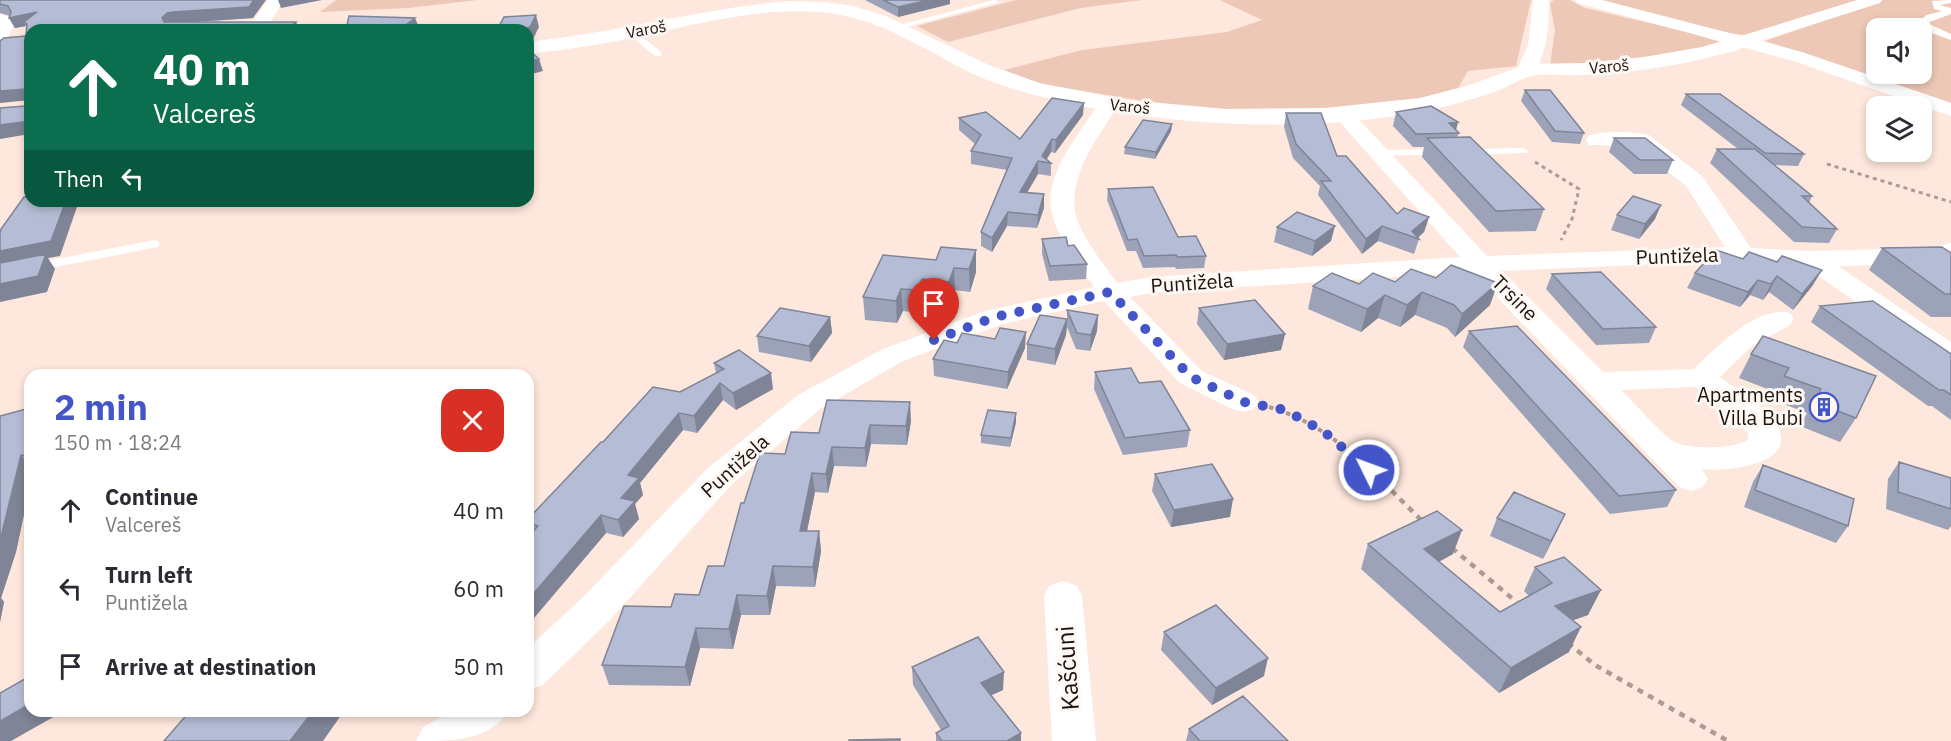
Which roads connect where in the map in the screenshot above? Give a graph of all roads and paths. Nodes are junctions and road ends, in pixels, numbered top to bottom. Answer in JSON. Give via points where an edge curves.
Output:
{"nodes":[{"id":1,"x":276,"y":0,"type":"edge"},
{"id":2,"x":1541,"y":0,"type":"edge"},
{"id":3,"x":1583,"y":0,"type":"edge"},
{"id":4,"x":1874,"y":0,"type":"edge"},
{"id":5,"x":1951,"y":1,"type":"edge"},
{"id":6,"x":996,"y":2,"type":"dead end"},
{"id":7,"x":1951,"y":11,"type":"edge"},
{"id":8,"x":0,"y":19,"type":"edge"},
{"id":9,"x":260,"y":24,"type":"edge"},
{"id":10,"x":896,"y":27,"type":"junction"},
{"id":11,"x":630,"y":32,"type":"junction"},
{"id":12,"x":1951,"y":37,"type":"edge"},
{"id":13,"x":0,"y":41,"type":"edge"},
{"id":14,"x":20,"y":41,"type":"edge"},
{"id":15,"x":1743,"y":41,"type":"junction"},
{"id":16,"x":534,"y":47,"type":"edge"},
{"id":17,"x":658,"y":54,"type":"dead end"},
{"id":18,"x":1526,"y":70,"type":"junction"},
{"id":19,"x":1108,"y":105,"type":"junction"},
{"id":20,"x":1951,"y":110,"type":"edge"},
{"id":21,"x":1343,"y":114,"type":"junction"},
{"id":22,"x":1597,"y":140,"type":"dead end"},
{"id":23,"x":1523,"y":151,"type":"dead end"},
{"id":24,"x":1380,"y":153,"type":"junction"},
{"id":25,"x":1534,"y":161,"type":"dead end"},
{"id":26,"x":1827,"y":164,"type":"dead end"},
{"id":27,"x":1951,"y":202,"type":"edge"},
{"id":28,"x":154,"y":244,"type":"dead end"},
{"id":29,"x":1951,"y":251,"type":"edge"},
{"id":30,"x":1742,"y":254,"type":"junction"},
{"id":31,"x":1810,"y":259,"type":"junction"},
{"id":32,"x":1549,"y":260,"type":"junction"},
{"id":33,"x":1480,"y":264,"type":"junction"},
{"id":34,"x":0,"y":274,"type":"edge"},
{"id":35,"x":1110,"y":292,"type":"junction"},
{"id":36,"x":1780,"y":319,"type":"dead end"},
{"id":37,"x":1951,"y":354,"type":"edge"},
{"id":38,"x":1702,"y":378,"type":"junction"},
{"id":39,"x":1597,"y":381,"type":"junction"},
{"id":40,"x":1244,"y":402,"type":"joint"},
{"id":41,"x":1667,"y":453,"type":"junction"},
{"id":42,"x":1691,"y":479,"type":"dead end"},
{"id":43,"x":1428,"y":526,"type":"edge"},
{"id":44,"x":1445,"y":541,"type":"edge"},
{"id":45,"x":1063,"y":596,"type":"dead end"},
{"id":46,"x":1524,"y":608,"type":"edge"},
{"id":47,"x":1560,"y":636,"type":"edge"},
{"id":48,"x":534,"y":667,"type":"edge"},
{"id":49,"x":480,"y":717,"type":"edge"},
{"id":50,"x":438,"y":741,"type":"edge"},
{"id":51,"x":1074,"y":741,"type":"edge"},
{"id":52,"x":1728,"y":741,"type":"edge"}],
"edges":[{"from":1,"to":9,"type":"street"},
{"from":2,"to":18,"type":"street","via":[[1541,26],[1533,59]]},
{"from":3,"to":15,"type":"street"},
{"from":4,"to":15,"type":"street"},
{"from":5,"to":7,"type":"lane","via":[[1935,3]]},
{"from":6,"to":10,"type":"lane"},
{"from":7,"to":12,"type":"lane","via":[[1921,23]]},
{"from":8,"to":13,"type":"street","via":[[6,22]]},
{"from":10,"to":11,"type":"main road","name":"Varoš","via":[[828,7],[795,7],[755,10]]},
{"from":10,"to":19,"type":"main road","name":"Varoš","via":[[990,74],[1031,89]]},
{"from":11,"to":16,"type":"main road","name":"Varoš"},
{"from":11,"to":17,"type":"lane"},
{"from":13,"to":14,"type":"street"},
{"from":15,"to":18,"type":"main road","name":"Varoš","via":[[1684,57],[1621,66]]},
{"from":15,"to":20,"type":"street"},
{"from":18,"to":21,"type":"main road","name":"Varoš","via":[[1495,84],[1423,105]]},
{"from":19,"to":21,"type":"main road","name":"Varoš","via":[[1192,113]]},
{"from":19,"to":35,"type":"street","via":[[1072,162],[1064,184],[1063,212],[1073,236]]},
{"from":21,"to":24,"type":"street","name":"Trsine"},
{"from":22,"to":30,"type":"street","via":[[1641,140],[1695,182]]},
{"from":23,"to":24,"type":"lane"},
{"from":24,"to":33,"type":"street","name":"Trsine"},
{"from":25,"to":32,"type":"path","via":[[1579,189],[1572,219]]},
{"from":26,"to":27,"type":"path"},
{"from":28,"to":34,"type":"lane"},
{"from":29,"to":31,"type":"street","name":"Puntižela","via":[[1932,256]]},
{"from":30,"to":31,"type":"street","name":"Puntižela"},
{"from":30,"to":32,"type":"street","name":"Puntižela"},
{"from":31,"to":37,"type":"street"},
{"from":32,"to":33,"type":"street","name":"Puntižela"},
{"from":33,"to":35,"type":"street","name":"Puntižela"},
{"from":33,"to":39,"type":"street","name":"Trsine"},
{"from":35,"to":40,"type":"street","via":[[1191,377]]},
{"from":35,"to":48,"type":"street","name":"Puntižela","via":[[985,321],[893,355],[809,402],[719,477],[596,609]]},
{"from":36,"to":38,"type":"street","via":[[1742,340]]},
{"from":38,"to":39,"type":"street"},
{"from":38,"to":41,"type":"street","via":[[1743,408],[1764,431],[1764,445],[1749,455],[1705,459]]},
{"from":39,"to":41,"type":"street","name":"Trsine"},
{"from":40,"to":43,"type":"path","via":[[1285,410],[1323,431]]},
{"from":41,"to":42,"type":"street","name":"Trsine"},
{"from":44,"to":46,"type":"path"},
{"from":45,"to":51,"type":"street","name":"Kašćuni"},
{"from":47,"to":52,"type":"path","via":[[1595,665]]},
{"from":49,"to":50,"type":"street"}]}
